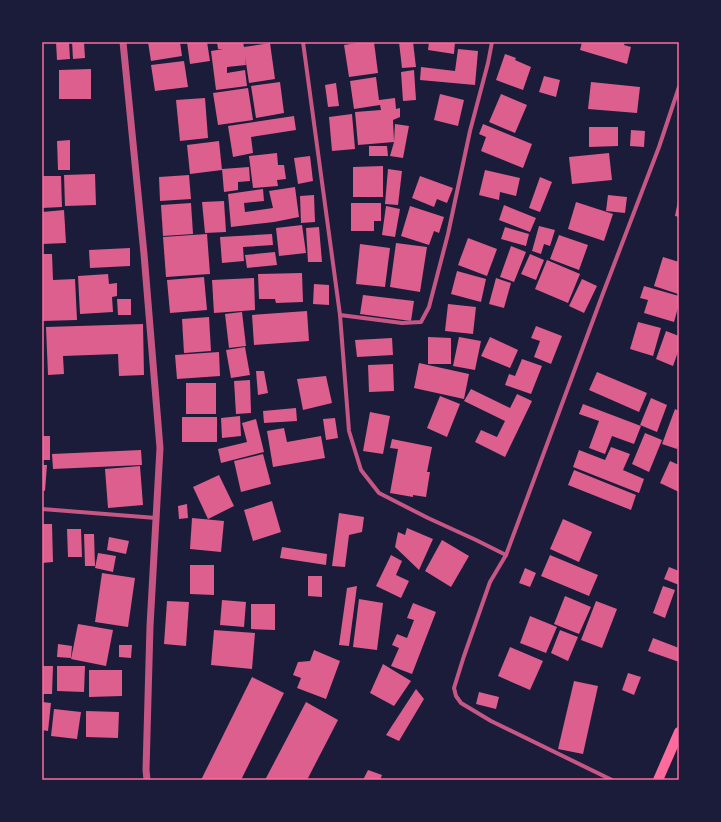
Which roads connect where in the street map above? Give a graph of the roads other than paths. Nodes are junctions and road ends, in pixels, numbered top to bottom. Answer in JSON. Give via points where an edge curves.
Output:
{"nodes":[{"id":1,"x":123,"y":42,"type":"edge"},
{"id":2,"x":303,"y":42,"type":"edge"},
{"id":3,"x":492,"y":42,"type":"edge"},
{"id":4,"x":679,"y":86,"type":"edge"},
{"id":5,"x":340,"y":316,"type":"junction"},
{"id":6,"x":42,"y":509,"type":"edge"},
{"id":7,"x":156,"y":518,"type":"junction"},
{"id":8,"x":506,"y":555,"type":"junction"},
{"id":9,"x":679,"y":732,"type":"edge"},
{"id":10,"x":146,"y":770,"type":"junction"},
{"id":11,"x":144,"y":780,"type":"edge"},
{"id":12,"x":147,"y":780,"type":"edge"},
{"id":13,"x":612,"y":780,"type":"edge"},
{"id":14,"x":658,"y":780,"type":"edge"}],
"edges":[{"from":1,"to":7,"type":"street","via":[[160,448]]},
{"from":2,"to":5,"type":"street"},
{"from":3,"to":5,"type":"street","via":[[429,308],[421,322],[402,323]]},
{"from":4,"to":8,"type":"street","via":[[659,147]]},
{"from":5,"to":8,"type":"street","via":[[349,431],[361,470],[379,493]]},
{"from":6,"to":7,"type":"street"},
{"from":7,"to":10,"type":"street"},
{"from":8,"to":13,"type":"street","via":[[490,582],[454,688],[456,696],[461,702],[492,721]]},
{"from":9,"to":14,"type":"highway"},
{"from":10,"to":11,"type":"street"},
{"from":10,"to":12,"type":"street"}]}
